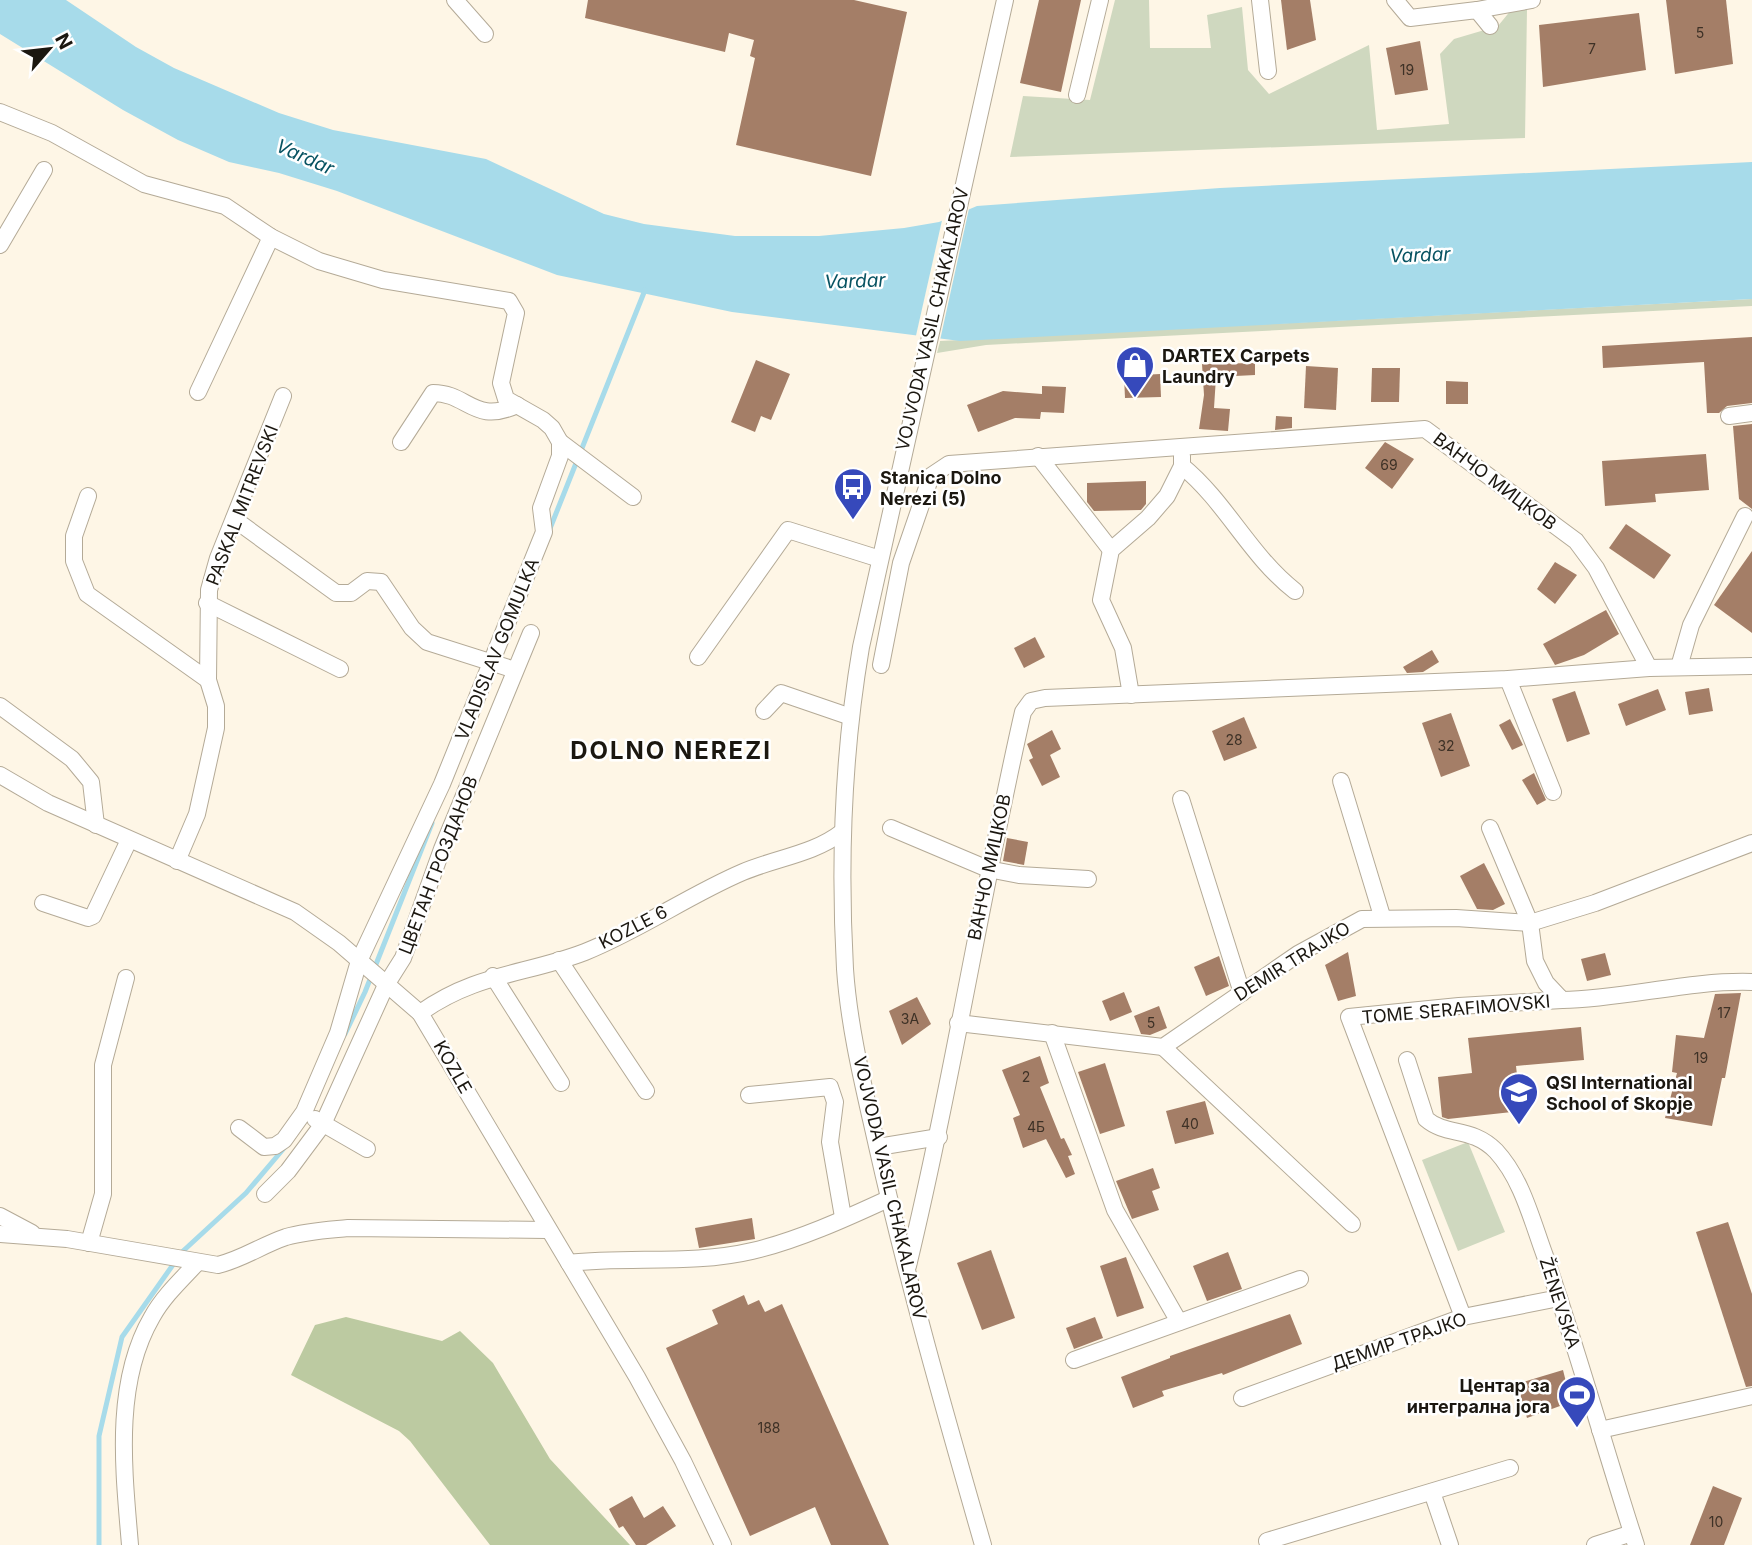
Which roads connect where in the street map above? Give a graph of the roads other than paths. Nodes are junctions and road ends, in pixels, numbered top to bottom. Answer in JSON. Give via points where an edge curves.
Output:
{"nodes":[{"id":1,"x":455,"y":0,"type":"edge"},
{"id":2,"x":1005,"y":0,"type":"edge"},
{"id":3,"x":1100,"y":0,"type":"edge"},
{"id":4,"x":1260,"y":0,"type":"edge"},
{"id":5,"x":1526,"y":1,"type":"edge"},
{"id":6,"x":1395,"y":2,"type":"edge"},
{"id":7,"x":1477,"y":10,"type":"junction"},
{"id":8,"x":1490,"y":26,"type":"dead end"},
{"id":9,"x":485,"y":34,"type":"dead end"},
{"id":10,"x":1268,"y":71,"type":"dead end"},
{"id":11,"x":1077,"y":95,"type":"dead end"},
{"id":12,"x":0,"y":111,"type":"edge"},
{"id":13,"x":44,"y":170,"type":"dead end"},
{"id":14,"x":271,"y":237,"type":"junction"},
{"id":15,"x":0,"y":245,"type":"edge"},
{"id":16,"x":198,"y":392,"type":"dead end"},
{"id":17,"x":283,"y":396,"type":"dead end"},
{"id":18,"x":517,"y":405,"type":"junction"},
{"id":19,"x":1752,"y":413,"type":"edge"},
{"id":20,"x":1729,"y":416,"type":"dead end"},
{"id":21,"x":401,"y":442,"type":"dead end"},
{"id":22,"x":560,"y":442,"type":"junction"},
{"id":23,"x":1182,"y":448,"type":"junction"},
{"id":24,"x":1038,"y":456,"type":"junction"},
{"id":25,"x":1182,"y":466,"type":"junction"},
{"id":26,"x":88,"y":496,"type":"dead end"},
{"id":27,"x":633,"y":497,"type":"dead end"},
{"id":28,"x":1745,"y":516,"type":"dead end"},
{"id":29,"x":234,"y":519,"type":"junction"},
{"id":30,"x":1111,"y":550,"type":"junction"},
{"id":31,"x":880,"y":559,"type":"junction"},
{"id":32,"x":1295,"y":591,"type":"dead end"},
{"id":33,"x":207,"y":603,"type":"junction"},
{"id":34,"x":531,"y":633,"type":"dead end"},
{"id":35,"x":698,"y":657,"type":"dead end"},
{"id":36,"x":491,"y":660,"type":"junction"},
{"id":37,"x":881,"y":664,"type":"dead end"},
{"id":38,"x":1752,"y":666,"type":"edge"},
{"id":39,"x":1679,"y":667,"type":"junction"},
{"id":40,"x":1649,"y":668,"type":"junction"},
{"id":41,"x":340,"y":669,"type":"dead end"},
{"id":42,"x":516,"y":670,"type":"junction"},
{"id":43,"x":1508,"y":679,"type":"junction"},
{"id":44,"x":208,"y":680,"type":"junction"},
{"id":45,"x":1131,"y":695,"type":"junction"},
{"id":46,"x":0,"y":706,"type":"edge"},
{"id":47,"x":764,"y":711,"type":"dead end"},
{"id":48,"x":850,"y":717,"type":"junction"},
{"id":49,"x":0,"y":775,"type":"edge"},
{"id":50,"x":1341,"y":781,"type":"dead end"},
{"id":51,"x":1553,"y":792,"type":"dead end"},
{"id":52,"x":1181,"y":799,"type":"dead end"},
{"id":53,"x":96,"y":825,"type":"junction"},
{"id":54,"x":891,"y":828,"type":"dead end"},
{"id":55,"x":1490,"y":828,"type":"dead end"},
{"id":56,"x":842,"y":832,"type":"junction"},
{"id":57,"x":416,"y":839,"type":"junction"},
{"id":58,"x":129,"y":840,"type":"junction"},
{"id":59,"x":1752,"y":843,"type":"edge"},
{"id":60,"x":442,"y":849,"type":"junction"},
{"id":61,"x":177,"y":861,"type":"junction"},
{"id":62,"x":988,"y":869,"type":"junction"},
{"id":63,"x":1088,"y":880,"type":"dead end"},
{"id":64,"x":43,"y":903,"type":"dead end"},
{"id":65,"x":1382,"y":916,"type":"junction"},
{"id":66,"x":1531,"y":923,"type":"junction"},
{"id":67,"x":359,"y":961,"type":"junction"},
{"id":68,"x":559,"y":961,"type":"junction"},
{"id":69,"x":493,"y":976,"type":"junction"},
{"id":70,"x":126,"y":978,"type":"dead end"},
{"id":71,"x":1752,"y":982,"type":"edge"},
{"id":72,"x":386,"y":985,"type":"junction"},
{"id":73,"x":1242,"y":993,"type":"junction"},
{"id":74,"x":1562,"y":1000,"type":"junction"},
{"id":75,"x":421,"y":1013,"type":"junction"},
{"id":76,"x":958,"y":1023,"type":"junction"},
{"id":77,"x":1052,"y":1033,"type":"junction"},
{"id":78,"x":1163,"y":1046,"type":"junction"},
{"id":79,"x":1407,"y":1060,"type":"dead end"},
{"id":80,"x":561,"y":1083,"type":"dead end"},
{"id":81,"x":646,"y":1091,"type":"dead end"},
{"id":82,"x":749,"y":1095,"type":"dead end"},
{"id":83,"x":303,"y":1112,"type":"junction"},
{"id":84,"x":323,"y":1124,"type":"junction"},
{"id":85,"x":240,"y":1128,"type":"dead end"},
{"id":86,"x":939,"y":1137,"type":"junction"},
{"id":87,"x":878,"y":1147,"type":"junction"},
{"id":88,"x":367,"y":1149,"type":"dead end"},
{"id":89,"x":265,"y":1194,"type":"dead end"},
{"id":90,"x":888,"y":1199,"type":"junction"},
{"id":91,"x":0,"y":1216,"type":"edge"},
{"id":92,"x":843,"y":1217,"type":"junction"},
{"id":93,"x":1352,"y":1224,"type":"dead end"},
{"id":94,"x":547,"y":1230,"type":"junction"},
{"id":95,"x":0,"y":1234,"type":"edge"},
{"id":96,"x":38,"y":1236,"type":"junction"},
{"id":97,"x":89,"y":1243,"type":"junction"},
{"id":98,"x":569,"y":1263,"type":"junction"},
{"id":99,"x":196,"y":1264,"type":"junction"},
{"id":100,"x":907,"y":1269,"type":"junction"},
{"id":101,"x":1300,"y":1279,"type":"dead end"},
{"id":102,"x":1559,"y":1298,"type":"junction"},
{"id":103,"x":1463,"y":1317,"type":"junction"},
{"id":104,"x":1179,"y":1322,"type":"junction"},
{"id":105,"x":1074,"y":1360,"type":"dead end"},
{"id":106,"x":1752,"y":1396,"type":"edge"},
{"id":107,"x":1242,"y":1398,"type":"dead end"},
{"id":108,"x":1600,"y":1430,"type":"junction"},
{"id":109,"x":1510,"y":1468,"type":"dead end"},
{"id":110,"x":1432,"y":1492,"type":"junction"},
{"id":111,"x":1634,"y":1539,"type":"edge"},
{"id":112,"x":1267,"y":1541,"type":"dead end"},
{"id":113,"x":130,"y":1545,"type":"edge"},
{"id":114,"x":723,"y":1545,"type":"edge"},
{"id":115,"x":983,"y":1545,"type":"edge"},
{"id":116,"x":1450,"y":1545,"type":"edge"},
{"id":117,"x":1595,"y":1545,"type":"edge"}],
"edges":[{"from":1,"to":9,"type":"street"},
{"from":2,"to":31,"type":"street","name":"VOJVODA VASIL CHAKALAROV"},
{"from":3,"to":11,"type":"street"},
{"from":4,"to":10,"type":"street"},
{"from":5,"to":7,"type":"street"},
{"from":6,"to":7,"type":"street","via":[[1410,18]]},
{"from":7,"to":8,"type":"street"},
{"from":12,"to":14,"type":"street","via":[[52,133],[144,184],[225,206]]},
{"from":13,"to":15,"type":"street"},
{"from":14,"to":16,"type":"street"},
{"from":14,"to":18,"type":"street","via":[[319,261],[383,280],[509,300],[516,313],[501,383],[506,399]]},
{"from":17,"to":29,"type":"street","name":"PASKAL MITREVSKI"},
{"from":18,"to":21,"type":"street","via":[[485,413],[433,393]]},
{"from":18,"to":22,"type":"street","via":[[552,428]]},
{"from":19,"to":20,"type":"street"},
{"from":22,"to":27,"type":"street"},
{"from":22,"to":36,"type":"street","name":"VLADISLAV GOMULKA","via":[[560,456],[541,508],[544,532]]},
{"from":23,"to":24,"type":"street","name":"ВАНЧО МИЦКОВ"},
{"from":23,"to":25,"type":"street"},
{"from":23,"to":40,"type":"street","name":"ВАНЧО МИЦКОВ","via":[[1425,429],[1576,541],[1596,568]]},
{"from":24,"to":30,"type":"street"},
{"from":24,"to":37,"type":"street","name":"ВАНЧО МИЦКОВ","via":[[949,464],[931,476],[901,564]]},
{"from":25,"to":30,"type":"street","via":[[1167,496]]},
{"from":25,"to":32,"type":"street","via":[[1203,483],[1273,574]]},
{"from":26,"to":44,"type":"street","via":[[74,536],[74,561],[88,594]]},
{"from":28,"to":39,"type":"street","via":[[1691,625]]},
{"from":29,"to":33,"type":"street","name":"PASKAL MITREVSKI"},
{"from":29,"to":36,"type":"street","via":[[336,593],[351,593],[368,581],[381,582],[427,642]]},
{"from":30,"to":45,"type":"street","via":[[1101,600],[1123,648]]},
{"from":31,"to":35,"type":"street","via":[[788,530]]},
{"from":31,"to":48,"type":"street","name":"VOJVODA VASIL CHAKALAROV"},
{"from":33,"to":41,"type":"street"},
{"from":33,"to":44,"type":"street","name":"PASKAL MITREVSKI"},
{"from":34,"to":42,"type":"street","name":"ЦВЕТАН ГРОЗДАНОВ"},
{"from":36,"to":42,"type":"street"},
{"from":36,"to":57,"type":"street","name":"VLADISLAV GOMULKA"},
{"from":38,"to":39,"type":"street","name":"ВАНЧО МИЦКОВ"},
{"from":39,"to":40,"type":"street","name":"ВАНЧО МИЦКОВ"},
{"from":40,"to":43,"type":"street","name":"ВАНЧО МИЦКОВ"},
{"from":42,"to":60,"type":"street","name":"ЦВЕТАН ГРОЗДАНОВ"},
{"from":43,"to":45,"type":"street","name":"ВАНЧО МИЦКОВ"},
{"from":43,"to":51,"type":"street"},
{"from":44,"to":61,"type":"street","name":"PASKAL MITREVSKI","via":[[216,706],[216,729],[197,814]]},
{"from":45,"to":62,"type":"street","name":"ВАНЧО МИЦКОВ","via":[[1045,698],[1026,706]]},
{"from":46,"to":53,"type":"street","via":[[72,760],[91,782]]},
{"from":47,"to":48,"type":"street","via":[[781,693]]},
{"from":48,"to":56,"type":"street","name":"VOJVODA VASIL CHAKALAROV"},
{"from":49,"to":53,"type":"street","name":"KOZLE"},
{"from":50,"to":65,"type":"street"},
{"from":52,"to":73,"type":"street"},
{"from":53,"to":58,"type":"street","name":"KOZLE"},
{"from":54,"to":62,"type":"street"},
{"from":55,"to":66,"type":"street"},
{"from":56,"to":68,"type":"street","name":"KOZLE 6","via":[[826,845],[741,873],[609,941]]},
{"from":56,"to":87,"type":"street","name":"VOJVODA VASIL CHAKALAROV","via":[[845,970],[862,1082]]},
{"from":57,"to":60,"type":"street"},
{"from":57,"to":67,"type":"street","name":"VLADISLAV GOMULKA"},
{"from":58,"to":61,"type":"street","name":"KOZLE"},
{"from":58,"to":64,"type":"street","via":[[93,916]]},
{"from":59,"to":66,"type":"street","name":"DEMIR TRAJKO"},
{"from":60,"to":72,"type":"street","name":"ЦВЕТАН ГРОЗДАНОВ","via":[[403,958]]},
{"from":61,"to":67,"type":"street","name":"KOZLE","via":[[295,912]]},
{"from":62,"to":63,"type":"street"},
{"from":62,"to":76,"type":"street","name":"ВАНЧО МИЦКОВ"},
{"from":65,"to":66,"type":"street","name":"DEMIR TRAJKO"},
{"from":65,"to":73,"type":"street","name":"DEMIR TRAJKO","via":[[1333,932]]},
{"from":66,"to":74,"type":"street","name":"TOME SERAFIMOVSKI","via":[[1535,961]]},
{"from":67,"to":72,"type":"street","name":"KOZLE"},
{"from":67,"to":83,"type":"street","name":"VLADISLAV GOMULKA","via":[[338,1033]]},
{"from":68,"to":69,"type":"street","name":"KOZLE 6"},
{"from":68,"to":81,"type":"street"},
{"from":69,"to":75,"type":"street","name":"KOZLE 6","via":[[456,990]]},
{"from":69,"to":80,"type":"street"},
{"from":70,"to":97,"type":"street","via":[[103,1065],[103,1194]]},
{"from":71,"to":74,"type":"street","name":"TOME SERAFIMOVSKI","via":[[1718,981],[1599,1000]]},
{"from":72,"to":75,"type":"street","name":"KOZLE"},
{"from":72,"to":84,"type":"street","name":"ЦВЕТАН ГРОЗДАНОВ"},
{"from":73,"to":78,"type":"street","name":"DEMIR TRAJKO"},
{"from":74,"to":103,"type":"street","name":"TOME SERAFIMOVSKI","via":[[1349,1017]]},
{"from":75,"to":94,"type":"street","name":"KOZLE"},
{"from":76,"to":77,"type":"street"},
{"from":76,"to":86,"type":"street","name":"ВАНЧО МИЦКОВ"},
{"from":77,"to":78,"type":"street"},
{"from":77,"to":104,"type":"street","via":[[1115,1210]]},
{"from":78,"to":93,"type":"street"},
{"from":79,"to":102,"type":"street","name":"ŽENEVSKA","via":[[1426,1119],[1443,1128],[1471,1133],[1496,1151],[1519,1186]]},
{"from":82,"to":92,"type":"street","via":[[830,1087],[835,1102],[830,1142]]},
{"from":83,"to":84,"type":"street"},
{"from":83,"to":85,"type":"street","name":"VLADISLAV GOMULKA","via":[[275,1146],[264,1147]]},
{"from":84,"to":88,"type":"street"},
{"from":84,"to":89,"type":"street","name":"ЦВЕТАН ГРОЗДАНОВ"},
{"from":86,"to":87,"type":"street"},
{"from":86,"to":100,"type":"street","name":"ВАНЧО МИЦКОВ"},
{"from":87,"to":90,"type":"street","name":"VOJVODA VASIL CHAKALAROV"},
{"from":90,"to":92,"type":"street"},
{"from":90,"to":100,"type":"street","name":"VOJVODA VASIL CHAKALAROV"},
{"from":91,"to":96,"type":"street"},
{"from":92,"to":98,"type":"street","via":[[752,1251]]},
{"from":94,"to":98,"type":"street","name":"KOZLE"},
{"from":94,"to":99,"type":"street","via":[[337,1228],[287,1236],[239,1260]]},
{"from":95,"to":96,"type":"street"},
{"from":96,"to":97,"type":"street"},
{"from":97,"to":99,"type":"street"},
{"from":98,"to":114,"type":"street","name":"KOZLE","via":[[683,1461]]},
{"from":99,"to":113,"type":"street","via":[[151,1319],[136,1357],[123,1460]]},
{"from":100,"to":115,"type":"street","name":"VOJVODA VASIL CHAKALAROV"},
{"from":101,"to":104,"type":"street"},
{"from":102,"to":103,"type":"street","name":"ДЕМИР ТРАЈКО"},
{"from":102,"to":108,"type":"street","name":"ŽENEVSKA"},
{"from":103,"to":107,"type":"street","name":"ДЕМИР ТРАЈКО"},
{"from":104,"to":105,"type":"street"},
{"from":106,"to":108,"type":"street"},
{"from":108,"to":111,"type":"street","name":"ŽENEVSKA"},
{"from":109,"to":110,"type":"street"},
{"from":110,"to":112,"type":"street"},
{"from":110,"to":116,"type":"street"},
{"from":111,"to":117,"type":"street"}]}
